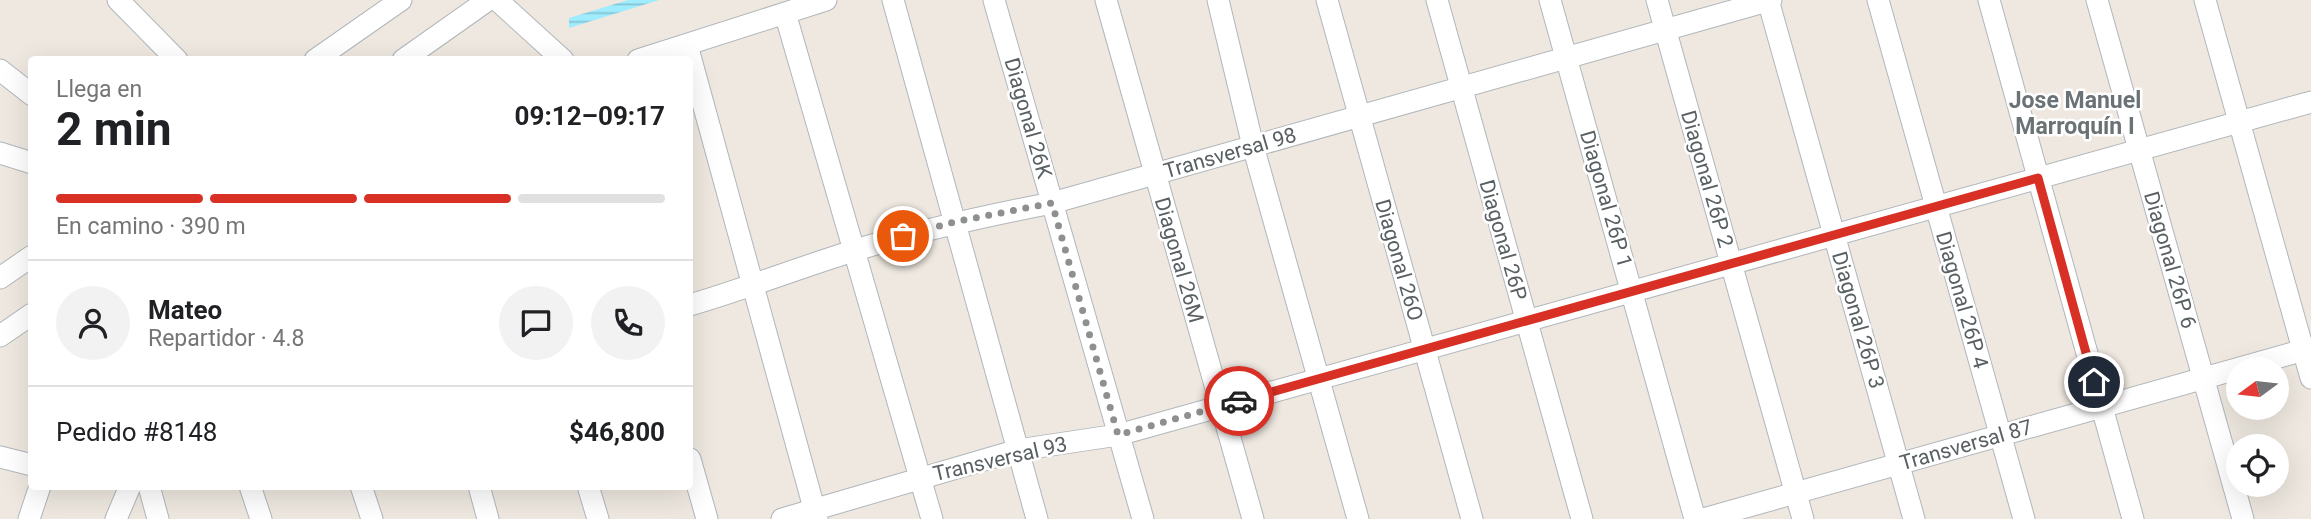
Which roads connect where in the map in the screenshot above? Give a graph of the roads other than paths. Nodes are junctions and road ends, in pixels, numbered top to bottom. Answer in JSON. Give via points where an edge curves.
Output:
{"nodes":[{"id":1,"x":118,"y":0,"type":"edge"},
{"id":2,"x":401,"y":0,"type":"edge"},
{"id":3,"x":488,"y":0,"type":"edge"},
{"id":4,"x":497,"y":0,"type":"edge"},
{"id":5,"x":826,"y":0,"type":"edge"},
{"id":6,"x":893,"y":0,"type":"edge"},
{"id":7,"x":994,"y":0,"type":"edge"},
{"id":8,"x":1106,"y":0,"type":"edge"},
{"id":9,"x":1217,"y":0,"type":"edge"},
{"id":10,"x":1327,"y":0,"type":"edge"},
{"id":11,"x":1437,"y":0,"type":"edge"},
{"id":12,"x":1550,"y":0,"type":"edge"},
{"id":13,"x":1657,"y":0,"type":"edge"},
{"id":14,"x":1769,"y":0,"type":"edge"},
{"id":15,"x":1878,"y":0,"type":"edge"},
{"id":16,"x":1989,"y":0,"type":"edge"},
{"id":17,"x":2097,"y":0,"type":"edge"},
{"id":18,"x":2205,"y":0,"type":"edge"},
{"id":19,"x":785,"y":13,"type":"junction"},
{"id":20,"x":1665,"y":30,"type":"junction"},
{"id":21,"x":687,"y":45,"type":"junction"},
{"id":22,"x":173,"y":56,"type":"edge"},
{"id":23,"x":321,"y":56,"type":"edge"},
{"id":24,"x":409,"y":56,"type":"edge"},
{"id":25,"x":559,"y":56,"type":"edge"},
{"id":26,"x":651,"y":56,"type":"edge"},
{"id":27,"x":690,"y":56,"type":"edge"},
{"id":28,"x":1566,"y":58,"type":"junction"},
{"id":29,"x":693,"y":67,"type":"edge"},
{"id":30,"x":0,"y":70,"type":"edge"},
{"id":31,"x":1460,"y":88,"type":"junction"},
{"id":32,"x":28,"y":92,"type":"edge"},
{"id":33,"x":2311,"y":102,"type":"edge"},
{"id":34,"x":1359,"y":116,"type":"junction"},
{"id":35,"x":2239,"y":122,"type":"junction"},
{"id":36,"x":1253,"y":146,"type":"junction"},
{"id":37,"x":2139,"y":150,"type":"junction"},
{"id":38,"x":0,"y":152,"type":"edge"},
{"id":39,"x":28,"y":162,"type":"edge"},
{"id":40,"x":1155,"y":174,"type":"junction"},
{"id":41,"x":2038,"y":178,"type":"junction"},
{"id":42,"x":1052,"y":203,"type":"junction"},
{"id":43,"x":1936,"y":207,"type":"junction"},
{"id":44,"x":954,"y":222,"type":"junction"},
{"id":45,"x":1834,"y":235,"type":"junction"},
{"id":46,"x":852,"y":251,"type":"junction"},
{"id":47,"x":17,"y":260,"type":"edge"},
{"id":48,"x":1731,"y":264,"type":"junction"},
{"id":49,"x":0,"y":278,"type":"edge"},
{"id":50,"x":753,"y":287,"type":"junction"},
{"id":51,"x":1632,"y":292,"type":"junction"},
{"id":52,"x":693,"y":304,"type":"edge"},
{"id":53,"x":28,"y":317,"type":"edge"},
{"id":54,"x":1526,"y":321,"type":"junction"},
{"id":55,"x":0,"y":335,"type":"edge"},
{"id":56,"x":1424,"y":349,"type":"junction"},
{"id":57,"x":2307,"y":349,"type":"edge"},
{"id":58,"x":1318,"y":379,"type":"junction"},
{"id":59,"x":2204,"y":379,"type":"junction"},
{"id":60,"x":2311,"y":379,"type":"edge"},
{"id":61,"x":1221,"y":407,"type":"junction"},
{"id":62,"x":2101,"y":407,"type":"junction"},
{"id":63,"x":1118,"y":435,"type":"junction"},
{"id":64,"x":2000,"y":435,"type":"junction"},
{"id":65,"x":1018,"y":450,"type":"junction"},
{"id":66,"x":0,"y":457,"type":"edge"},
{"id":67,"x":28,"y":464,"type":"edge"},
{"id":68,"x":1898,"y":464,"type":"junction"},
{"id":69,"x":693,"y":470,"type":"edge"},
{"id":70,"x":921,"y":478,"type":"junction"},
{"id":71,"x":39,"y":490,"type":"edge"},
{"id":72,"x":128,"y":490,"type":"edge"},
{"id":73,"x":150,"y":490,"type":"edge"},
{"id":74,"x":251,"y":490,"type":"edge"},
{"id":75,"x":362,"y":490,"type":"edge"},
{"id":76,"x":480,"y":490,"type":"edge"},
{"id":77,"x":589,"y":490,"type":"edge"},
{"id":78,"x":1796,"y":493,"type":"junction"},
{"id":79,"x":816,"y":514,"type":"edge"},
{"id":80,"x":29,"y":519,"type":"edge"},
{"id":81,"x":116,"y":519,"type":"edge"},
{"id":82,"x":158,"y":519,"type":"edge"},
{"id":83,"x":261,"y":519,"type":"edge"},
{"id":84,"x":372,"y":519,"type":"edge"},
{"id":85,"x":488,"y":519,"type":"edge"},
{"id":86,"x":598,"y":519,"type":"edge"},
{"id":87,"x":707,"y":519,"type":"edge"},
{"id":88,"x":782,"y":519,"type":"edge"},
{"id":89,"x":932,"y":519,"type":"edge"},
{"id":90,"x":1037,"y":519,"type":"edge"},
{"id":91,"x":1143,"y":519,"type":"edge"},
{"id":92,"x":1253,"y":519,"type":"edge"},
{"id":93,"x":1358,"y":519,"type":"edge"},
{"id":94,"x":1472,"y":519,"type":"edge"},
{"id":95,"x":1582,"y":519,"type":"edge"},
{"id":96,"x":1695,"y":519,"type":"edge"},
{"id":97,"x":1703,"y":519,"type":"edge"},
{"id":98,"x":1803,"y":519,"type":"edge"},
{"id":99,"x":1914,"y":519,"type":"edge"},
{"id":100,"x":2024,"y":519,"type":"edge"},
{"id":101,"x":2133,"y":519,"type":"edge"},
{"id":102,"x":2243,"y":519,"type":"edge"}],
"edges":[{"from":1,"to":22,"type":"street"},
{"from":2,"to":23,"type":"street"},
{"from":3,"to":24,"type":"street"},
{"from":4,"to":25,"type":"street"},
{"from":5,"to":19,"type":"street"},
{"from":6,"to":44,"type":"street"},
{"from":7,"to":42,"type":"street","name":"Diagonal 26K"},
{"from":8,"to":40,"type":"street","name":"Diagonal 26M"},
{"from":9,"to":36,"type":"street"},
{"from":10,"to":34,"type":"street","name":"Diagonal 26O"},
{"from":11,"to":31,"type":"street","name":"Diagonal 26P"},
{"from":12,"to":28,"type":"street","name":"Diagonal 26P 1"},
{"from":13,"to":20,"type":"street","name":"Diagonal 26P 2"},
{"from":14,"to":20,"type":"street","name":"Transversal 98"},
{"from":14,"to":45,"type":"street","name":"Diagonal 26P 3"},
{"from":15,"to":43,"type":"street","name":"Diagonal 26P 4"},
{"from":16,"to":41,"type":"street"},
{"from":17,"to":37,"type":"street","name":"Diagonal 26P 6"},
{"from":18,"to":35,"type":"street"},
{"from":19,"to":21,"type":"street"},
{"from":19,"to":46,"type":"street"},
{"from":20,"to":28,"type":"street","name":"Transversal 98"},
{"from":20,"to":48,"type":"street","name":"Diagonal 26P 2"},
{"from":21,"to":26,"type":"street"},
{"from":21,"to":27,"type":"street"},
{"from":28,"to":31,"type":"street","name":"Transversal 98"},
{"from":28,"to":51,"type":"street","name":"Diagonal 26P 1"},
{"from":29,"to":50,"type":"street"},
{"from":30,"to":32,"type":"street"},
{"from":31,"to":34,"type":"street","name":"Transversal 98"},
{"from":31,"to":54,"type":"street","name":"Diagonal 26P"},
{"from":33,"to":35,"type":"street","name":"Transversal 93"},
{"from":34,"to":36,"type":"street","name":"Transversal 98"},
{"from":34,"to":56,"type":"street","name":"Diagonal 26O"},
{"from":35,"to":37,"type":"street","name":"Transversal 93"},
{"from":35,"to":57,"type":"street"},
{"from":36,"to":40,"type":"street","name":"Transversal 98"},
{"from":36,"to":58,"type":"street"},
{"from":37,"to":41,"type":"street","name":"Transversal 93"},
{"from":37,"to":59,"type":"street","name":"Diagonal 26P 6"},
{"from":38,"to":39,"type":"street"},
{"from":40,"to":42,"type":"street","name":"Transversal 98"},
{"from":40,"to":61,"type":"street","name":"Diagonal 26M"},
{"from":41,"to":43,"type":"street","name":"Transversal 93"},
{"from":41,"to":62,"type":"street"},
{"from":42,"to":44,"type":"street","name":"Transversal 98"},
{"from":42,"to":63,"type":"street","name":"Diagonal 26K"},
{"from":43,"to":45,"type":"street","name":"Transversal 93"},
{"from":43,"to":64,"type":"street","name":"Diagonal 26P 4"},
{"from":44,"to":46,"type":"street","name":"Transversal 98"},
{"from":44,"to":65,"type":"street"},
{"from":45,"to":48,"type":"street","name":"Transversal 93"},
{"from":45,"to":68,"type":"street","name":"Diagonal 26P 3"},
{"from":46,"to":50,"type":"street","name":"Transversal 98"},
{"from":46,"to":70,"type":"street"},
{"from":47,"to":49,"type":"street"},
{"from":48,"to":51,"type":"street","name":"Transversal 93"},
{"from":48,"to":78,"type":"street","name":"Diagonal 26P 2"},
{"from":50,"to":52,"type":"street","name":"Transversal 98"},
{"from":50,"to":79,"type":"street"},
{"from":51,"to":54,"type":"street","name":"Transversal 93"},
{"from":51,"to":96,"type":"street","name":"Diagonal 26P 1"},
{"from":53,"to":55,"type":"street"},
{"from":54,"to":56,"type":"street","name":"Transversal 93"},
{"from":54,"to":95,"type":"street","name":"Diagonal 26P"},
{"from":56,"to":58,"type":"street","name":"Transversal 93"},
{"from":56,"to":94,"type":"street","name":"Diagonal 26O"},
{"from":57,"to":59,"type":"street","name":"Transversal 87"},
{"from":57,"to":60,"type":"street"},
{"from":58,"to":61,"type":"street","name":"Transversal 93"},
{"from":58,"to":93,"type":"street"},
{"from":59,"to":62,"type":"street","name":"Transversal 87"},
{"from":59,"to":102,"type":"street","name":"Diagonal 26P 6"},
{"from":61,"to":63,"type":"street","name":"Transversal 93"},
{"from":61,"to":92,"type":"street","name":"Diagonal 26M"},
{"from":62,"to":64,"type":"street","name":"Transversal 87"},
{"from":62,"to":101,"type":"street"},
{"from":63,"to":65,"type":"street","name":"Transversal 93"},
{"from":63,"to":91,"type":"street","name":"Diagonal 26K"},
{"from":64,"to":68,"type":"street","name":"Transversal 87"},
{"from":64,"to":100,"type":"street","name":"Diagonal 26P 4"},
{"from":65,"to":70,"type":"street","name":"Transversal 93"},
{"from":65,"to":90,"type":"street"},
{"from":66,"to":67,"type":"street"},
{"from":68,"to":78,"type":"street","name":"Transversal 87"},
{"from":68,"to":99,"type":"street","name":"Diagonal 26P 3"},
{"from":69,"to":87,"type":"street"},
{"from":70,"to":79,"type":"street","name":"Transversal 93"},
{"from":70,"to":89,"type":"street"},
{"from":71,"to":80,"type":"street"},
{"from":72,"to":81,"type":"street"},
{"from":73,"to":82,"type":"street"},
{"from":74,"to":83,"type":"street"},
{"from":75,"to":84,"type":"street"},
{"from":76,"to":85,"type":"street"},
{"from":77,"to":86,"type":"street"},
{"from":78,"to":97,"type":"street","name":"Transversal 87"},
{"from":78,"to":98,"type":"street","name":"Diagonal 26P 2"},
{"from":79,"to":88,"type":"street","name":"Transversal 93"}]}
